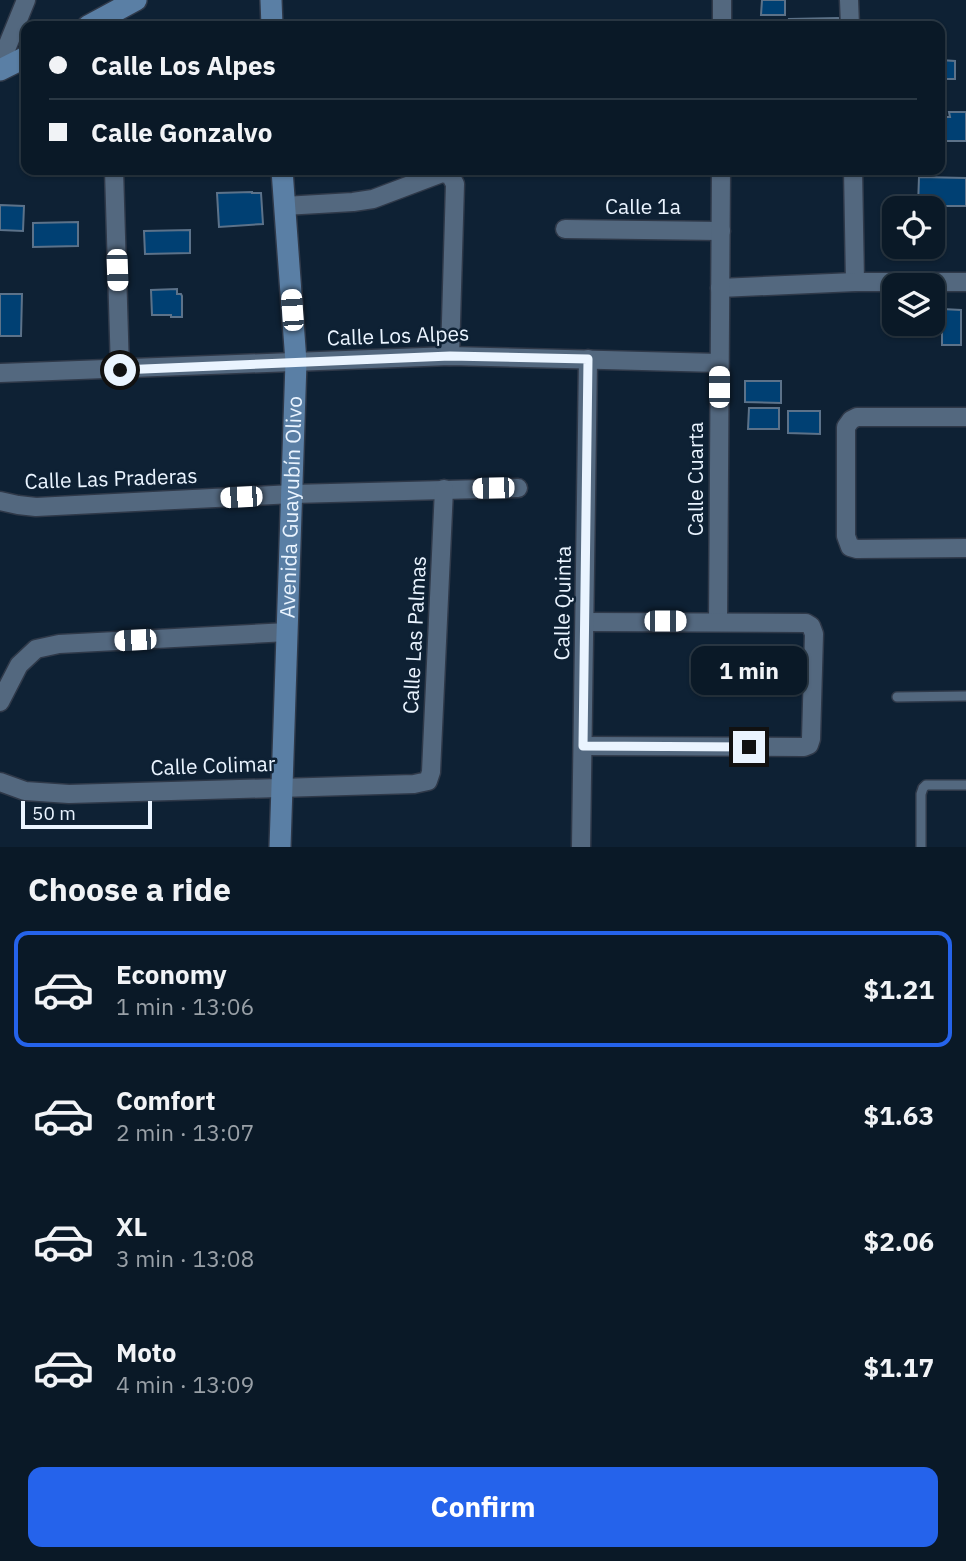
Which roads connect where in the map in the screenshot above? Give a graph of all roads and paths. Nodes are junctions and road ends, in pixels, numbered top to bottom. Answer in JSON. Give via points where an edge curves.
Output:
{"nodes":[{"id":1,"x":26,"y":0,"type":"edge"},
{"id":2,"x":136,"y":0,"type":"edge"},
{"id":3,"x":271,"y":0,"type":"edge"},
{"id":4,"x":722,"y":0,"type":"edge"},
{"id":5,"x":849,"y":0,"type":"edge"},
{"id":6,"x":110,"y":21,"type":"edge"},
{"id":7,"x":272,"y":21,"type":"edge"},
{"id":8,"x":722,"y":21,"type":"edge"},
{"id":9,"x":850,"y":21,"type":"edge"},
{"id":10,"x":21,"y":60,"type":"edge"},
{"id":11,"x":0,"y":64,"type":"edge"},
{"id":12,"x":0,"y":70,"type":"edge"},
{"id":13,"x":114,"y":175,"type":"edge"},
{"id":14,"x":282,"y":175,"type":"edge"},
{"id":15,"x":437,"y":175,"type":"edge"},
{"id":16,"x":450,"y":175,"type":"edge"},
{"id":17,"x":721,"y":175,"type":"edge"},
{"id":18,"x":853,"y":175,"type":"edge"},
{"id":19,"x":285,"y":206,"type":"junction"},
{"id":20,"x":565,"y":229,"type":"dead end"},
{"id":21,"x":721,"y":231,"type":"junction"},
{"id":22,"x":855,"y":282,"type":"junction"},
{"id":23,"x":966,"y":282,"type":"edge"},
{"id":24,"x":720,"y":288,"type":"junction"},
{"id":25,"x":450,"y":356,"type":"junction"},
{"id":26,"x":588,"y":359,"type":"junction"},
{"id":27,"x":296,"y":362,"type":"junction"},
{"id":28,"x":719,"y":363,"type":"junction"},
{"id":29,"x":120,"y":370,"type":"junction"},
{"id":30,"x":0,"y":373,"type":"edge"},
{"id":31,"x":966,"y":417,"type":"edge"},
{"id":32,"x":518,"y":488,"type":"dead end"},
{"id":33,"x":444,"y":489,"type":"junction"},
{"id":34,"x":293,"y":494,"type":"junction"},
{"id":35,"x":0,"y":501,"type":"edge"},
{"id":36,"x":966,"y":548,"type":"edge"},
{"id":37,"x":718,"y":621,"type":"junction"},
{"id":38,"x":585,"y":622,"type":"junction"},
{"id":39,"x":288,"y":632,"type":"junction"},
{"id":40,"x":966,"y":696,"type":"edge"},
{"id":41,"x":897,"y":697,"type":"dead end"},
{"id":42,"x":0,"y":702,"type":"edge"},
{"id":43,"x":583,"y":746,"type":"junction"},
{"id":44,"x":428,"y":781,"type":"joint"},
{"id":45,"x":0,"y":782,"type":"edge"},
{"id":46,"x":966,"y":785,"type":"edge"},
{"id":47,"x":282,"y":787,"type":"junction"},
{"id":48,"x":280,"y":847,"type":"edge"},
{"id":49,"x":581,"y":847,"type":"edge"},
{"id":50,"x":921,"y":847,"type":"edge"}],
"edges":[{"from":1,"to":11,"type":"street"},
{"from":2,"to":6,"type":"main road"},
{"from":3,"to":7,"type":"main road"},
{"from":4,"to":8,"type":"street"},
{"from":5,"to":9,"type":"street"},
{"from":10,"to":12,"type":"main road"},
{"from":13,"to":29,"type":"street"},
{"from":14,"to":19,"type":"main road","name":"Avenida Guayubín Olivo"},
{"from":15,"to":19,"type":"street","via":[[373,199]]},
{"from":16,"to":25,"type":"street","via":[[455,184]]},
{"from":17,"to":21,"type":"street","name":"Calle Cuarta"},
{"from":18,"to":22,"type":"street"},
{"from":19,"to":27,"type":"main road","name":"Avenida Guayubín Olivo"},
{"from":20,"to":21,"type":"street","name":"Calle 1a"},
{"from":21,"to":24,"type":"street","name":"Calle Cuarta"},
{"from":22,"to":23,"type":"street"},
{"from":22,"to":24,"type":"street"},
{"from":24,"to":28,"type":"street","name":"Calle Cuarta"},
{"from":25,"to":26,"type":"street","name":"Calle Los Alpes"},
{"from":25,"to":27,"type":"street","name":"Calle Los Alpes"},
{"from":26,"to":28,"type":"street","name":"Calle Los Alpes"},
{"from":26,"to":38,"type":"street","name":"Calle Quinta"},
{"from":27,"to":29,"type":"street","name":"Calle Los Alpes"},
{"from":27,"to":34,"type":"main road","name":"Avenida Guayubín Olivo"},
{"from":28,"to":37,"type":"street","name":"Calle Cuarta"},
{"from":29,"to":30,"type":"street","name":"Calle Los Alpes"},
{"from":31,"to":36,"type":"street","via":[[857,417],[846,427],[846,536],[850,547]]},
{"from":32,"to":33,"type":"street","name":"Calle Las Praderas"},
{"from":33,"to":34,"type":"street","name":"Calle Las Praderas"},
{"from":33,"to":44,"type":"street","name":"Calle Las Palmas","via":[[432,772]]},
{"from":34,"to":35,"type":"street","name":"Calle Las Praderas","via":[[36,507]]},
{"from":34,"to":39,"type":"main road","name":"Avenida Guayubín Olivo"},
{"from":37,"to":38,"type":"street"},
{"from":37,"to":43,"type":"street","via":[[811,626],[808,744]]},
{"from":38,"to":43,"type":"street","name":"Calle Quinta"},
{"from":39,"to":42,"type":"street","via":[[59,643],[36,649],[19,665]]},
{"from":39,"to":47,"type":"main road","name":"Avenida Guayubín Olivo"},
{"from":40,"to":41,"type":"lane"},
{"from":43,"to":49,"type":"street","name":"Calle Quinta"},
{"from":44,"to":47,"type":"street","name":"Calle Colimar"},
{"from":45,"to":47,"type":"street","name":"Calle Colimar","via":[[25,791],[69,794]]},
{"from":46,"to":50,"type":"lane","via":[[923,788]]},
{"from":47,"to":48,"type":"main road","name":"Avenida Guayubín Olivo"}]}
